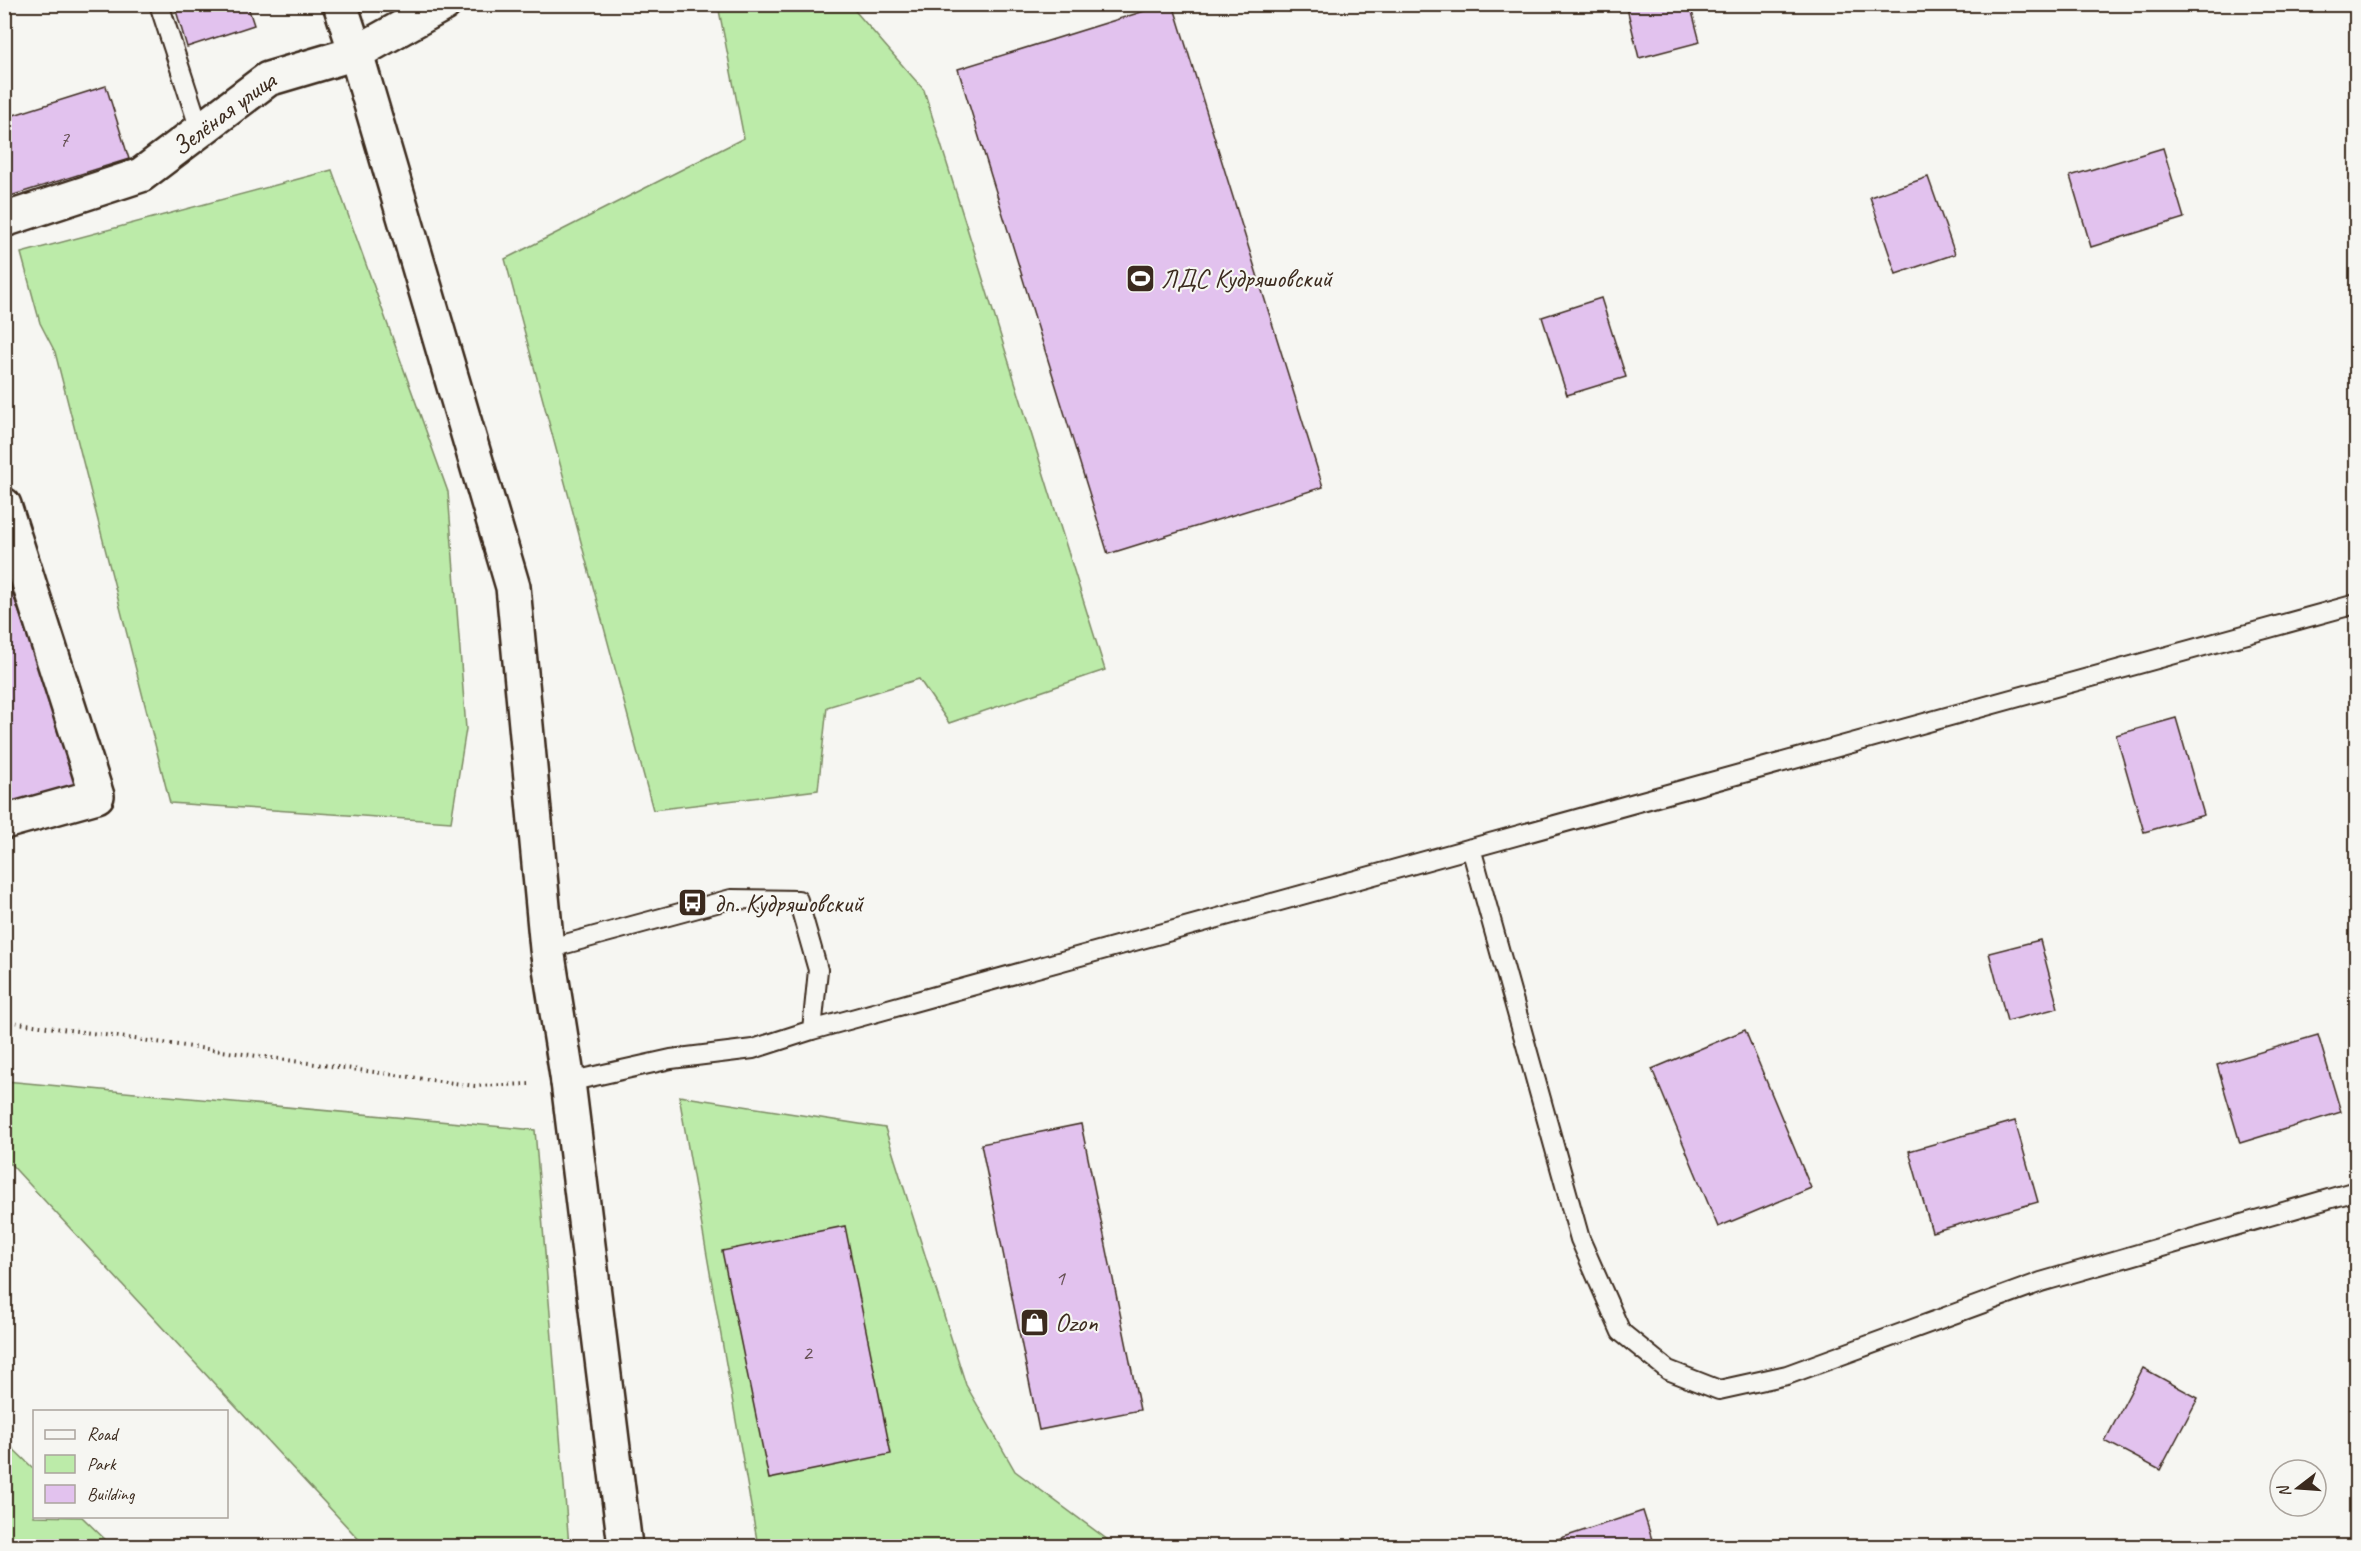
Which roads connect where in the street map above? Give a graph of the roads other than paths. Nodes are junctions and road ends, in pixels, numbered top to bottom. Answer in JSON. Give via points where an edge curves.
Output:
{"nodes":[{"id":1,"x":159,"y":4,"type":"edge"},
{"id":2,"x":340,"y":4,"type":"edge"},
{"id":3,"x":444,"y":4,"type":"edge"},
{"id":4,"x":356,"y":53,"type":"junction"},
{"id":5,"x":200,"y":130,"type":"junction"},
{"id":6,"x":4,"y":220,"type":"edge"},
{"id":7,"x":4,"y":505,"type":"edge"},
{"id":8,"x":2356,"y":604,"type":"edge"},
{"id":9,"x":4,"y":822,"type":"edge"},
{"id":10,"x":1471,"y":848,"type":"junction"},
{"id":11,"x":548,"y":949,"type":"junction"},
{"id":12,"x":812,"y":1030,"type":"junction"},
{"id":13,"x":568,"y":1082,"type":"junction"},
{"id":14,"x":2356,"y":1191,"type":"edge"},
{"id":15,"x":625,"y":1546,"type":"edge"}],
"edges":[{"from":1,"to":5,"type":"lane"},
{"from":2,"to":4,"type":"street"},
{"from":3,"to":4,"type":"street","name":"Зелёная улица"},
{"from":4,"to":5,"type":"street","name":"Зелёная улица","via":[[268,79]]},
{"from":4,"to":11,"type":"street","via":[[513,587]]},
{"from":5,"to":6,"type":"street","name":"Зелёная улица","via":[[141,175]]},
{"from":7,"to":9,"type":"street","via":[[97,796]]},
{"from":8,"to":10,"type":"lane"},
{"from":10,"to":12,"type":"lane"},
{"from":10,"to":14,"type":"lane","via":[[1580,1239],[1621,1332],[1668,1370],[1719,1390],[1786,1375],[2041,1282]]},
{"from":11,"to":12,"type":"lane","via":[[731,899],[798,900],[818,970]]},
{"from":11,"to":13,"type":"street"},
{"from":12,"to":13,"type":"lane","via":[[753,1049],[671,1059]]},
{"from":13,"to":15,"type":"street"}]}
